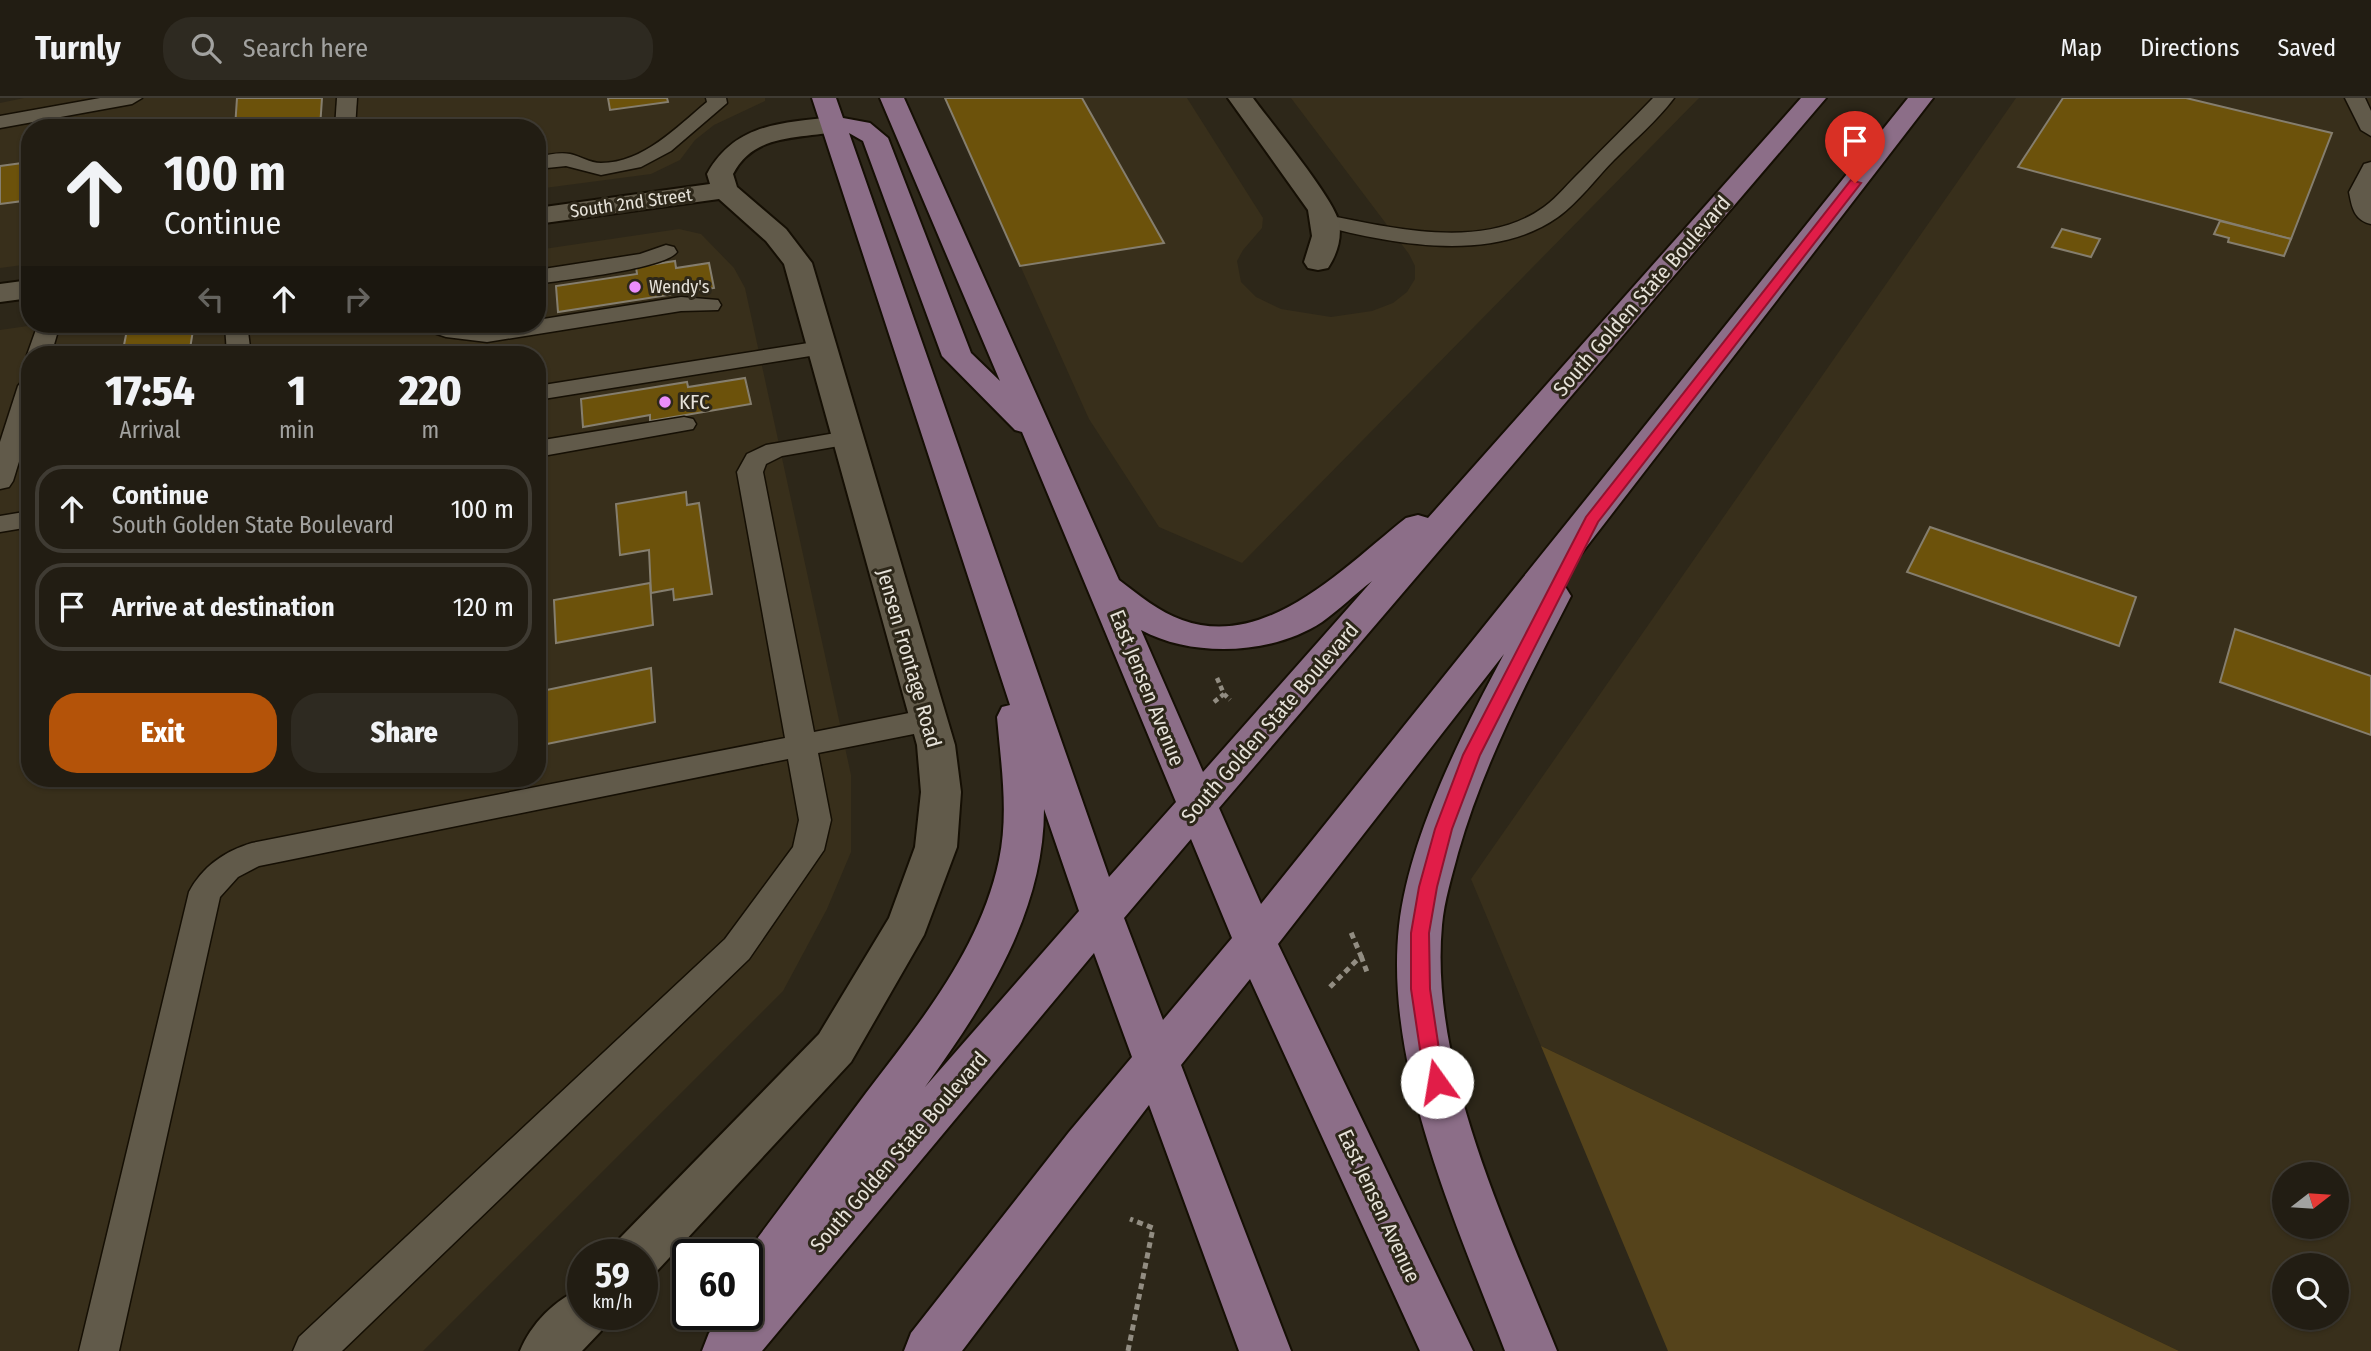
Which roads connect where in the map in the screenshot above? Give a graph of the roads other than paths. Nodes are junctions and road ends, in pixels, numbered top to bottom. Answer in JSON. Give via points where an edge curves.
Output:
{"nodes":[{"id":1,"x":132,"y":98,"type":"edge"},
{"id":2,"x":348,"y":98,"type":"edge"},
{"id":3,"x":716,"y":98,"type":"edge"},
{"id":4,"x":892,"y":98,"type":"edge"},
{"id":5,"x":1240,"y":98,"type":"edge"},
{"id":6,"x":1664,"y":98,"type":"edge"},
{"id":7,"x":1814,"y":98,"type":"edge"},
{"id":8,"x":1921,"y":98,"type":"edge"},
{"id":9,"x":2355,"y":98,"type":"edge"},
{"id":10,"x":829,"y":112,"type":"edge"},
{"id":11,"x":346,"y":119,"type":"edge"},
{"id":12,"x":0,"y":122,"type":"edge"},
{"id":13,"x":2371,"y":130,"type":"edge"},
{"id":14,"x":546,"y":162,"type":"edge"},
{"id":15,"x":2371,"y":168,"type":"edge"},
{"id":16,"x":725,"y":190,"type":"junction"},
{"id":17,"x":546,"y":215,"type":"edge"},
{"id":18,"x":2371,"y":218,"type":"edge"},
{"id":19,"x":1326,"y":221,"type":"junction"},
{"id":20,"x":666,"y":252,"type":"dead end"},
{"id":21,"x":1318,"y":262,"type":"dead end"},
{"id":22,"x":546,"y":276,"type":"edge"},
{"id":23,"x":21,"y":290,"type":"edge"},
{"id":24,"x":0,"y":293,"type":"edge"},
{"id":25,"x":710,"y":305,"type":"dead end"},
{"id":26,"x":546,"y":326,"type":"edge"},
{"id":27,"x":457,"y":333,"type":"edge"},
{"id":28,"x":500,"y":333,"type":"edge"},
{"id":29,"x":821,"y":348,"type":"junction"},
{"id":30,"x":546,"y":393,"type":"edge"},
{"id":31,"x":21,"y":414,"type":"edge"},
{"id":32,"x":684,"y":424,"type":"dead end"},
{"id":33,"x":846,"y":438,"type":"junction"},
{"id":34,"x":1042,"y":440,"type":"junction"},
{"id":35,"x":546,"y":447,"type":"edge"},
{"id":36,"x":1492,"y":469,"type":"junction"},
{"id":37,"x":0,"y":481,"type":"edge"},
{"id":38,"x":21,"y":520,"type":"edge"},
{"id":39,"x":1591,"y":520,"type":"junction"},
{"id":40,"x":0,"y":524,"type":"edge"},
{"id":41,"x":1105,"y":587,"type":"junction"},
{"id":42,"x":996,"y":608,"type":"junction"},
{"id":43,"x":929,"y":720,"type":"junction"},
{"id":44,"x":802,"y":745,"type":"junction"},
{"id":45,"x":1197,"y":807,"type":"junction"},
{"id":46,"x":1102,"y":914,"type":"junction"},
{"id":47,"x":1255,"y":941,"type":"junction"},
{"id":48,"x":1156,"y":1060,"type":"junction"},
{"id":49,"x":653,"y":1239,"type":"edge"},
{"id":50,"x":763,"y":1271,"type":"edge"},
{"id":51,"x":567,"y":1329,"type":"edge"},
{"id":52,"x":720,"y":1330,"type":"edge"},
{"id":53,"x":99,"y":1351,"type":"edge"},
{"id":54,"x":313,"y":1351,"type":"edge"},
{"id":55,"x":546,"y":1351,"type":"edge"},
{"id":56,"x":705,"y":1351,"type":"edge"},
{"id":57,"x":729,"y":1351,"type":"edge"},
{"id":58,"x":930,"y":1351,"type":"edge"},
{"id":59,"x":1265,"y":1351,"type":"edge"},
{"id":60,"x":1447,"y":1351,"type":"edge"},
{"id":61,"x":1531,"y":1351,"type":"edge"}],
"edges":[{"from":1,"to":12,"type":"lane"},
{"from":2,"to":11,"type":"lane"},
{"from":3,"to":14,"type":"lane","via":[[717,103],[659,148],[582,151],[568,159]]},
{"from":4,"to":34,"type":"main road","name":"East Jensen Avenue"},
{"from":5,"to":19,"type":"street"},
{"from":6,"to":19,"type":"lane","via":[[1553,211],[1519,229],[1426,238]]},
{"from":7,"to":36,"type":"main road","name":"South Golden State Boulevard"},
{"from":8,"to":39,"type":"main road"},
{"from":9,"to":13,"type":"lane"},
{"from":10,"to":16,"type":"street","via":[[743,144],[724,163],[720,174]]},
{"from":10,"to":34,"type":"main road","via":[[875,138],[957,356]]},
{"from":10,"to":42,"type":"main road"},
{"from":15,"to":18,"type":"lane","via":[[2358,192],[2363,211]]},
{"from":16,"to":17,"type":"street","name":"South 2nd Street"},
{"from":16,"to":29,"type":"street","name":"Jensen Frontage Road","via":[[789,249],[798,263]]},
{"from":19,"to":21,"type":"street","via":[[1326,247]]},
{"from":20,"to":22,"type":"lane","via":[[644,260]]},
{"from":23,"to":24,"type":"street"},
{"from":25,"to":26,"type":"lane","via":[[681,304]]},
{"from":27,"to":28,"type":"lane"},
{"from":29,"to":30,"type":"lane"},
{"from":29,"to":33,"type":"street","name":"Jensen Frontage Road"},
{"from":31,"to":37,"type":"lane"},
{"from":32,"to":35,"type":"lane"},
{"from":33,"to":43,"type":"street","name":"Jensen Frontage Road"},
{"from":33,"to":44,"type":"lane","via":[[775,450],[756,459],[750,472]]},
{"from":34,"to":41,"type":"main road","name":"East Jensen Avenue"},
{"from":36,"to":41,"type":"main road","via":[[1308,614],[1287,625],[1231,637],[1196,637],[1168,629]]},
{"from":36,"to":45,"type":"main road","name":"South Golden State Boulevard"},
{"from":38,"to":40,"type":"lane"},
{"from":39,"to":47,"type":"main road"},
{"from":39,"to":61,"type":"main road","via":[[1471,755],[1444,829],[1420,933],[1421,989],[1430,1056],[1461,1167]]},
{"from":41,"to":45,"type":"main road","name":"East Jensen Avenue"},
{"from":42,"to":46,"type":"main road"},
{"from":42,"to":50,"type":"main road","via":[[1016,715],[1025,800],[1020,860],[1006,905],[968,988]]},
{"from":43,"to":44,"type":"lane"},
{"from":43,"to":49,"type":"street","name":"Jensen Frontage Road","via":[[941,792],[936,847],[909,923],[835,1048]]},
{"from":44,"to":53,"type":"lane","via":[[252,855],[227,868],[205,892]]},
{"from":44,"to":54,"type":"lane","via":[[816,820],[808,850],[737,948]]},
{"from":45,"to":46,"type":"main road","name":"South Golden State Boulevard"},
{"from":45,"to":47,"type":"main road","name":"East Jensen Avenue"},
{"from":46,"to":48,"type":"main road"},
{"from":46,"to":57,"type":"main road","name":"South Golden State Boulevard"},
{"from":47,"to":48,"type":"main road"},
{"from":47,"to":60,"type":"main road","name":"East Jensen Avenue"},
{"from":48,"to":58,"type":"main road"},
{"from":48,"to":59,"type":"main road"},
{"from":51,"to":55,"type":"street"},
{"from":52,"to":56,"type":"main road"}]}
